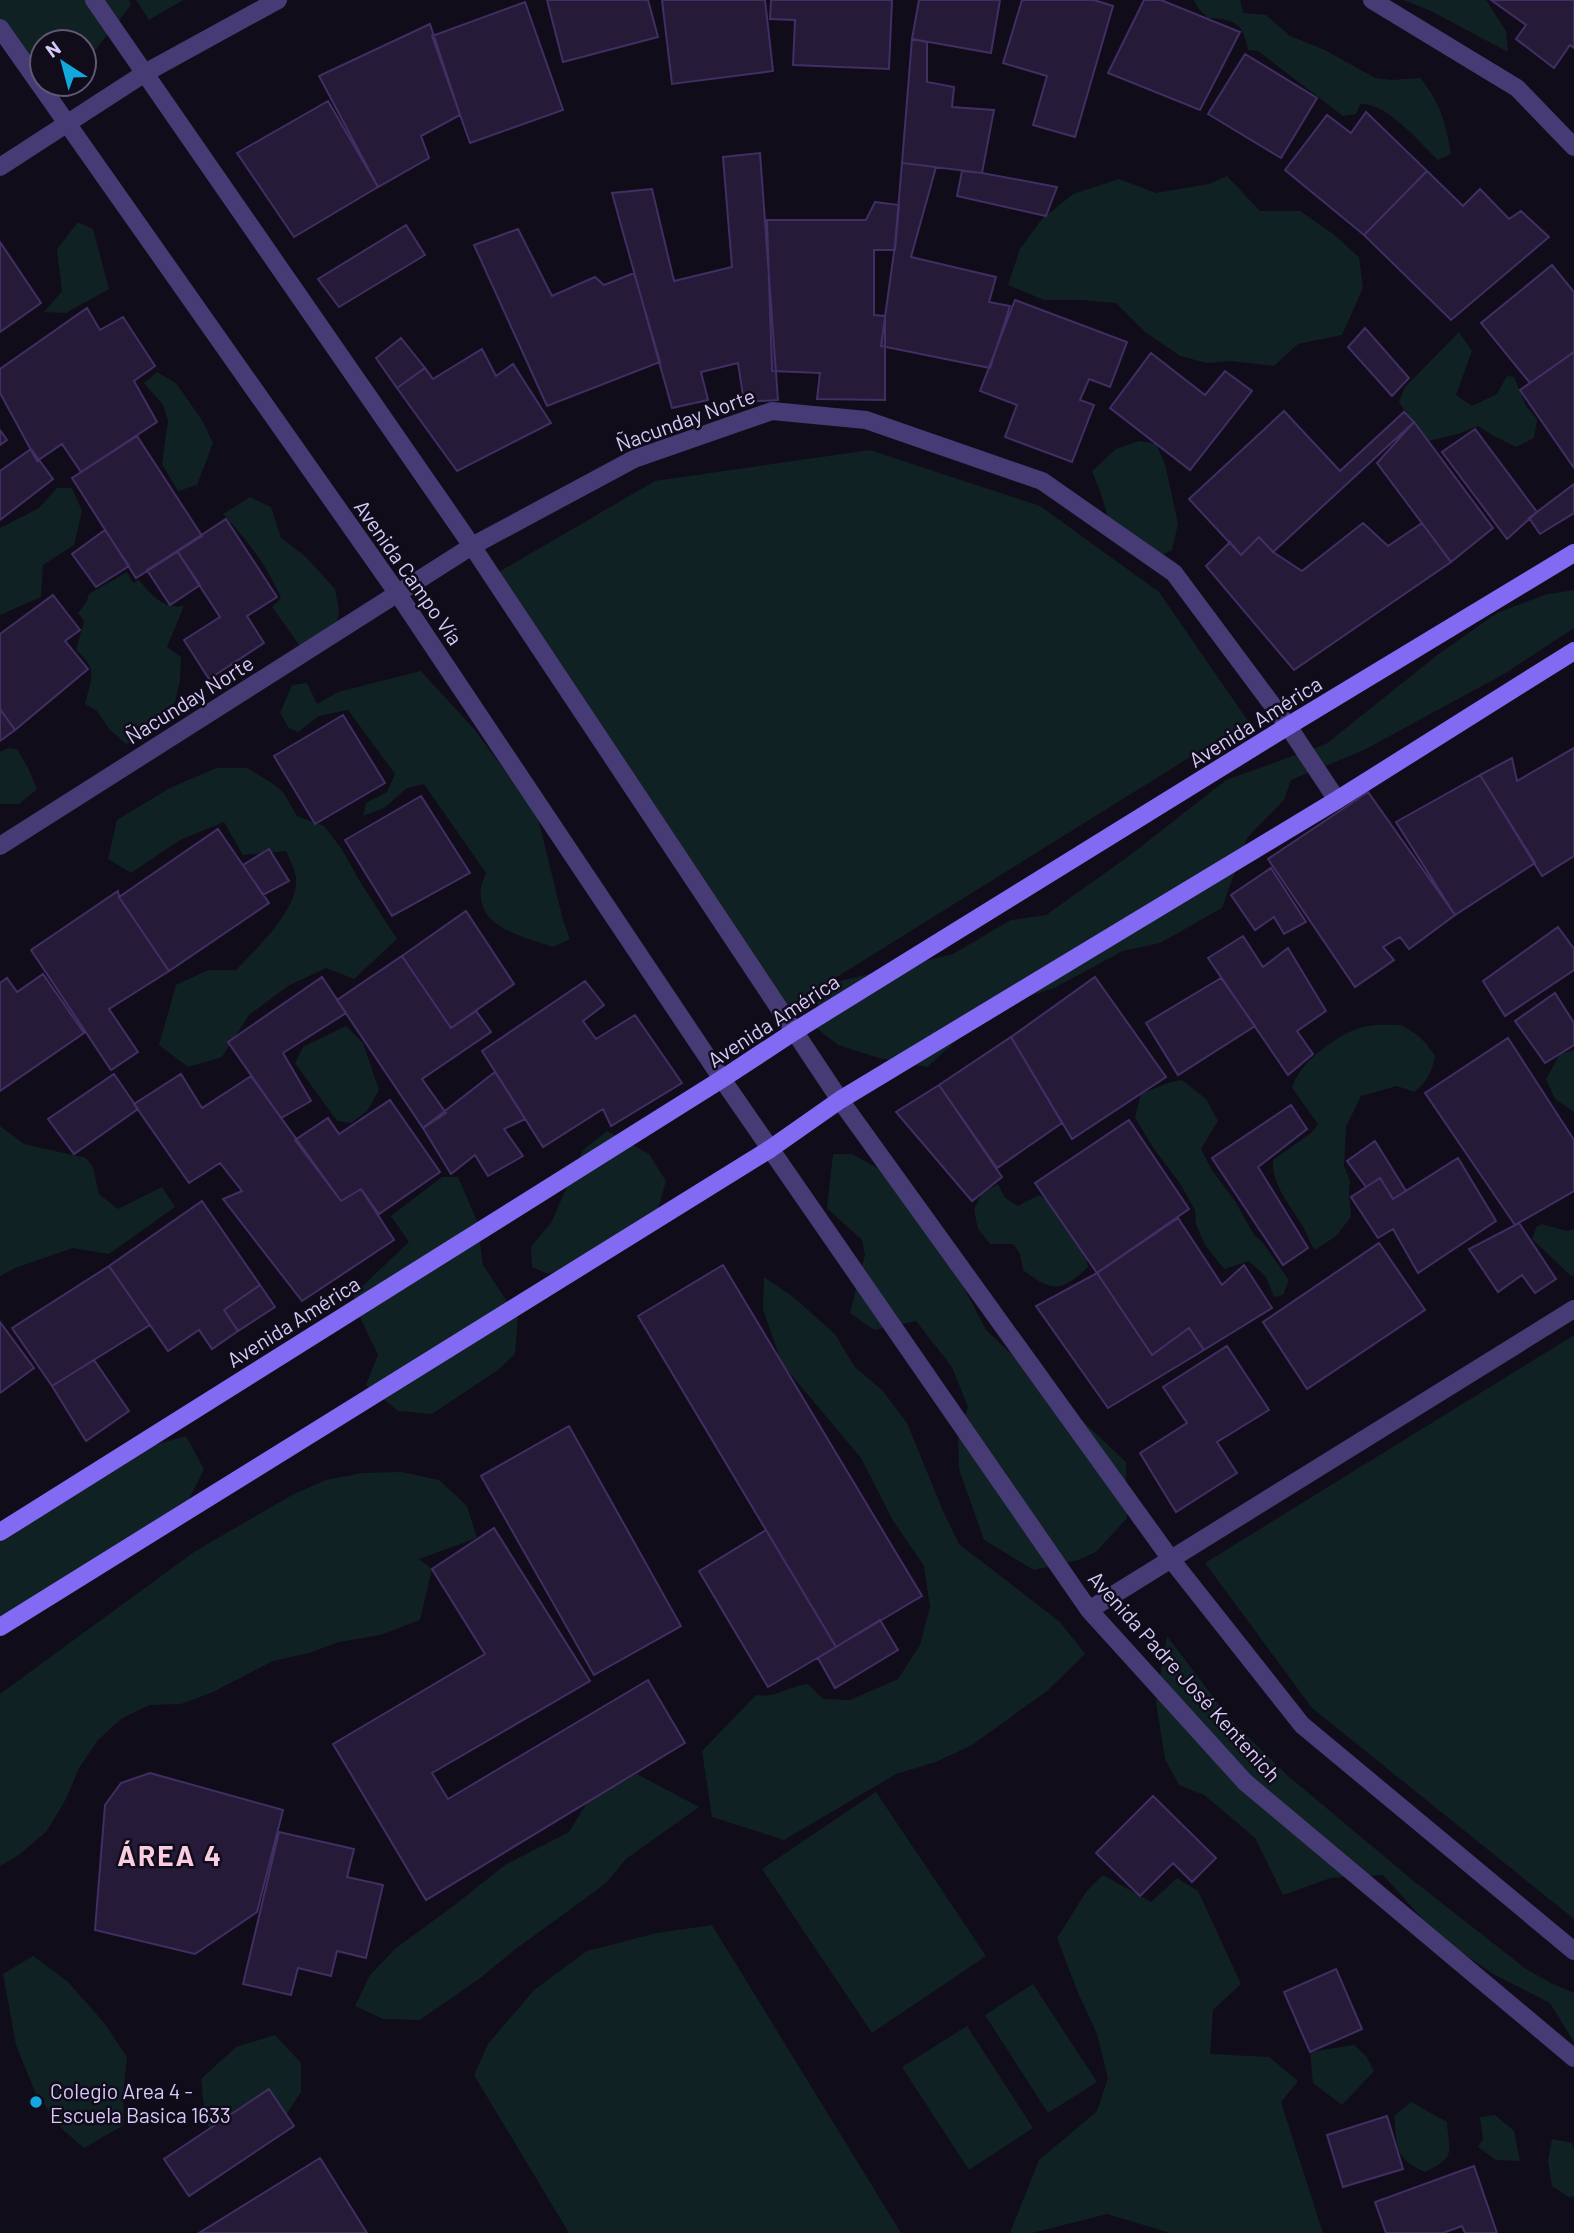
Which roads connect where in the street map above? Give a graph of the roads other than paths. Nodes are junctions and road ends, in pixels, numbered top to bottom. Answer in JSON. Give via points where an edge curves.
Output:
{"nodes":[{"id":1,"x":94,"y":0,"type":"edge"},
{"id":2,"x":278,"y":0,"type":"edge"},
{"id":3,"x":1372,"y":0,"type":"edge"},
{"id":4,"x":0,"y":28,"type":"edge"},
{"id":5,"x":145,"y":73,"type":"junction"},
{"id":6,"x":66,"y":124,"type":"junction"},
{"id":7,"x":1574,"y":147,"type":"edge"},
{"id":8,"x":0,"y":167,"type":"edge"},
{"id":9,"x":472,"y":546,"type":"junction"},
{"id":10,"x":1574,"y":553,"type":"edge"},
{"id":11,"x":398,"y":594,"type":"junction"},
{"id":12,"x":1574,"y":652,"type":"edge"},
{"id":13,"x":1288,"y":726,"type":"junction"},
{"id":14,"x":1337,"y":800,"type":"junction"},
{"id":15,"x":0,"y":846,"type":"edge"},
{"id":16,"x":795,"y":1031,"type":"junction"},
{"id":17,"x":722,"y":1079,"type":"junction"},
{"id":18,"x":840,"y":1100,"type":"junction"},
{"id":19,"x":770,"y":1149,"type":"junction"},
{"id":20,"x":1574,"y":1309,"type":"edge"},
{"id":21,"x":0,"y":1532,"type":"edge"},
{"id":22,"x":1170,"y":1558,"type":"junction"},
{"id":23,"x":1089,"y":1610,"type":"junction"},
{"id":24,"x":0,"y":1627,"type":"edge"},
{"id":25,"x":1574,"y":1951,"type":"edge"},
{"id":26,"x":1574,"y":2058,"type":"edge"}],
"edges":[{"from":1,"to":5,"type":"street"},
{"from":2,"to":5,"type":"street"},
{"from":3,"to":7,"type":"street","via":[[1517,88]]},
{"from":4,"to":6,"type":"street","name":"Avenida Campo Vía"},
{"from":5,"to":6,"type":"street"},
{"from":5,"to":9,"type":"street"},
{"from":6,"to":8,"type":"street"},
{"from":6,"to":11,"type":"street","name":"Avenida Campo Vía"},
{"from":9,"to":11,"type":"street","name":"Ñacunday Norte"},
{"from":9,"to":13,"type":"street","name":"Ñacunday Norte","via":[[634,459],[772,411],[866,420],[1042,481],[1174,573]]},
{"from":9,"to":16,"type":"street"},
{"from":10,"to":13,"type":"main road","name":"Avenida América"},
{"from":11,"to":15,"type":"street","name":"Ñacunday Norte"},
{"from":11,"to":17,"type":"street","name":"Avenida Campo Vía"},
{"from":12,"to":14,"type":"main road"},
{"from":13,"to":14,"type":"street","name":"Ñacunday Norte"},
{"from":13,"to":16,"type":"main road","name":"Avenida América"},
{"from":14,"to":18,"type":"main road"},
{"from":16,"to":17,"type":"main road","name":"Avenida América"},
{"from":16,"to":18,"type":"street"},
{"from":17,"to":19,"type":"street","name":"Avenida Campo Vía"},
{"from":17,"to":21,"type":"main road","name":"Avenida América"},
{"from":18,"to":19,"type":"main road"},
{"from":18,"to":22,"type":"street"},
{"from":19,"to":23,"type":"street","name":"Avenida Padre José Kentenich"},
{"from":19,"to":24,"type":"main road"},
{"from":20,"to":22,"type":"street"},
{"from":22,"to":23,"type":"street"},
{"from":22,"to":25,"type":"street","via":[[1302,1725]]},
{"from":23,"to":26,"type":"street","name":"Avenida Padre José Kentenich","via":[[1245,1782]]}]}
